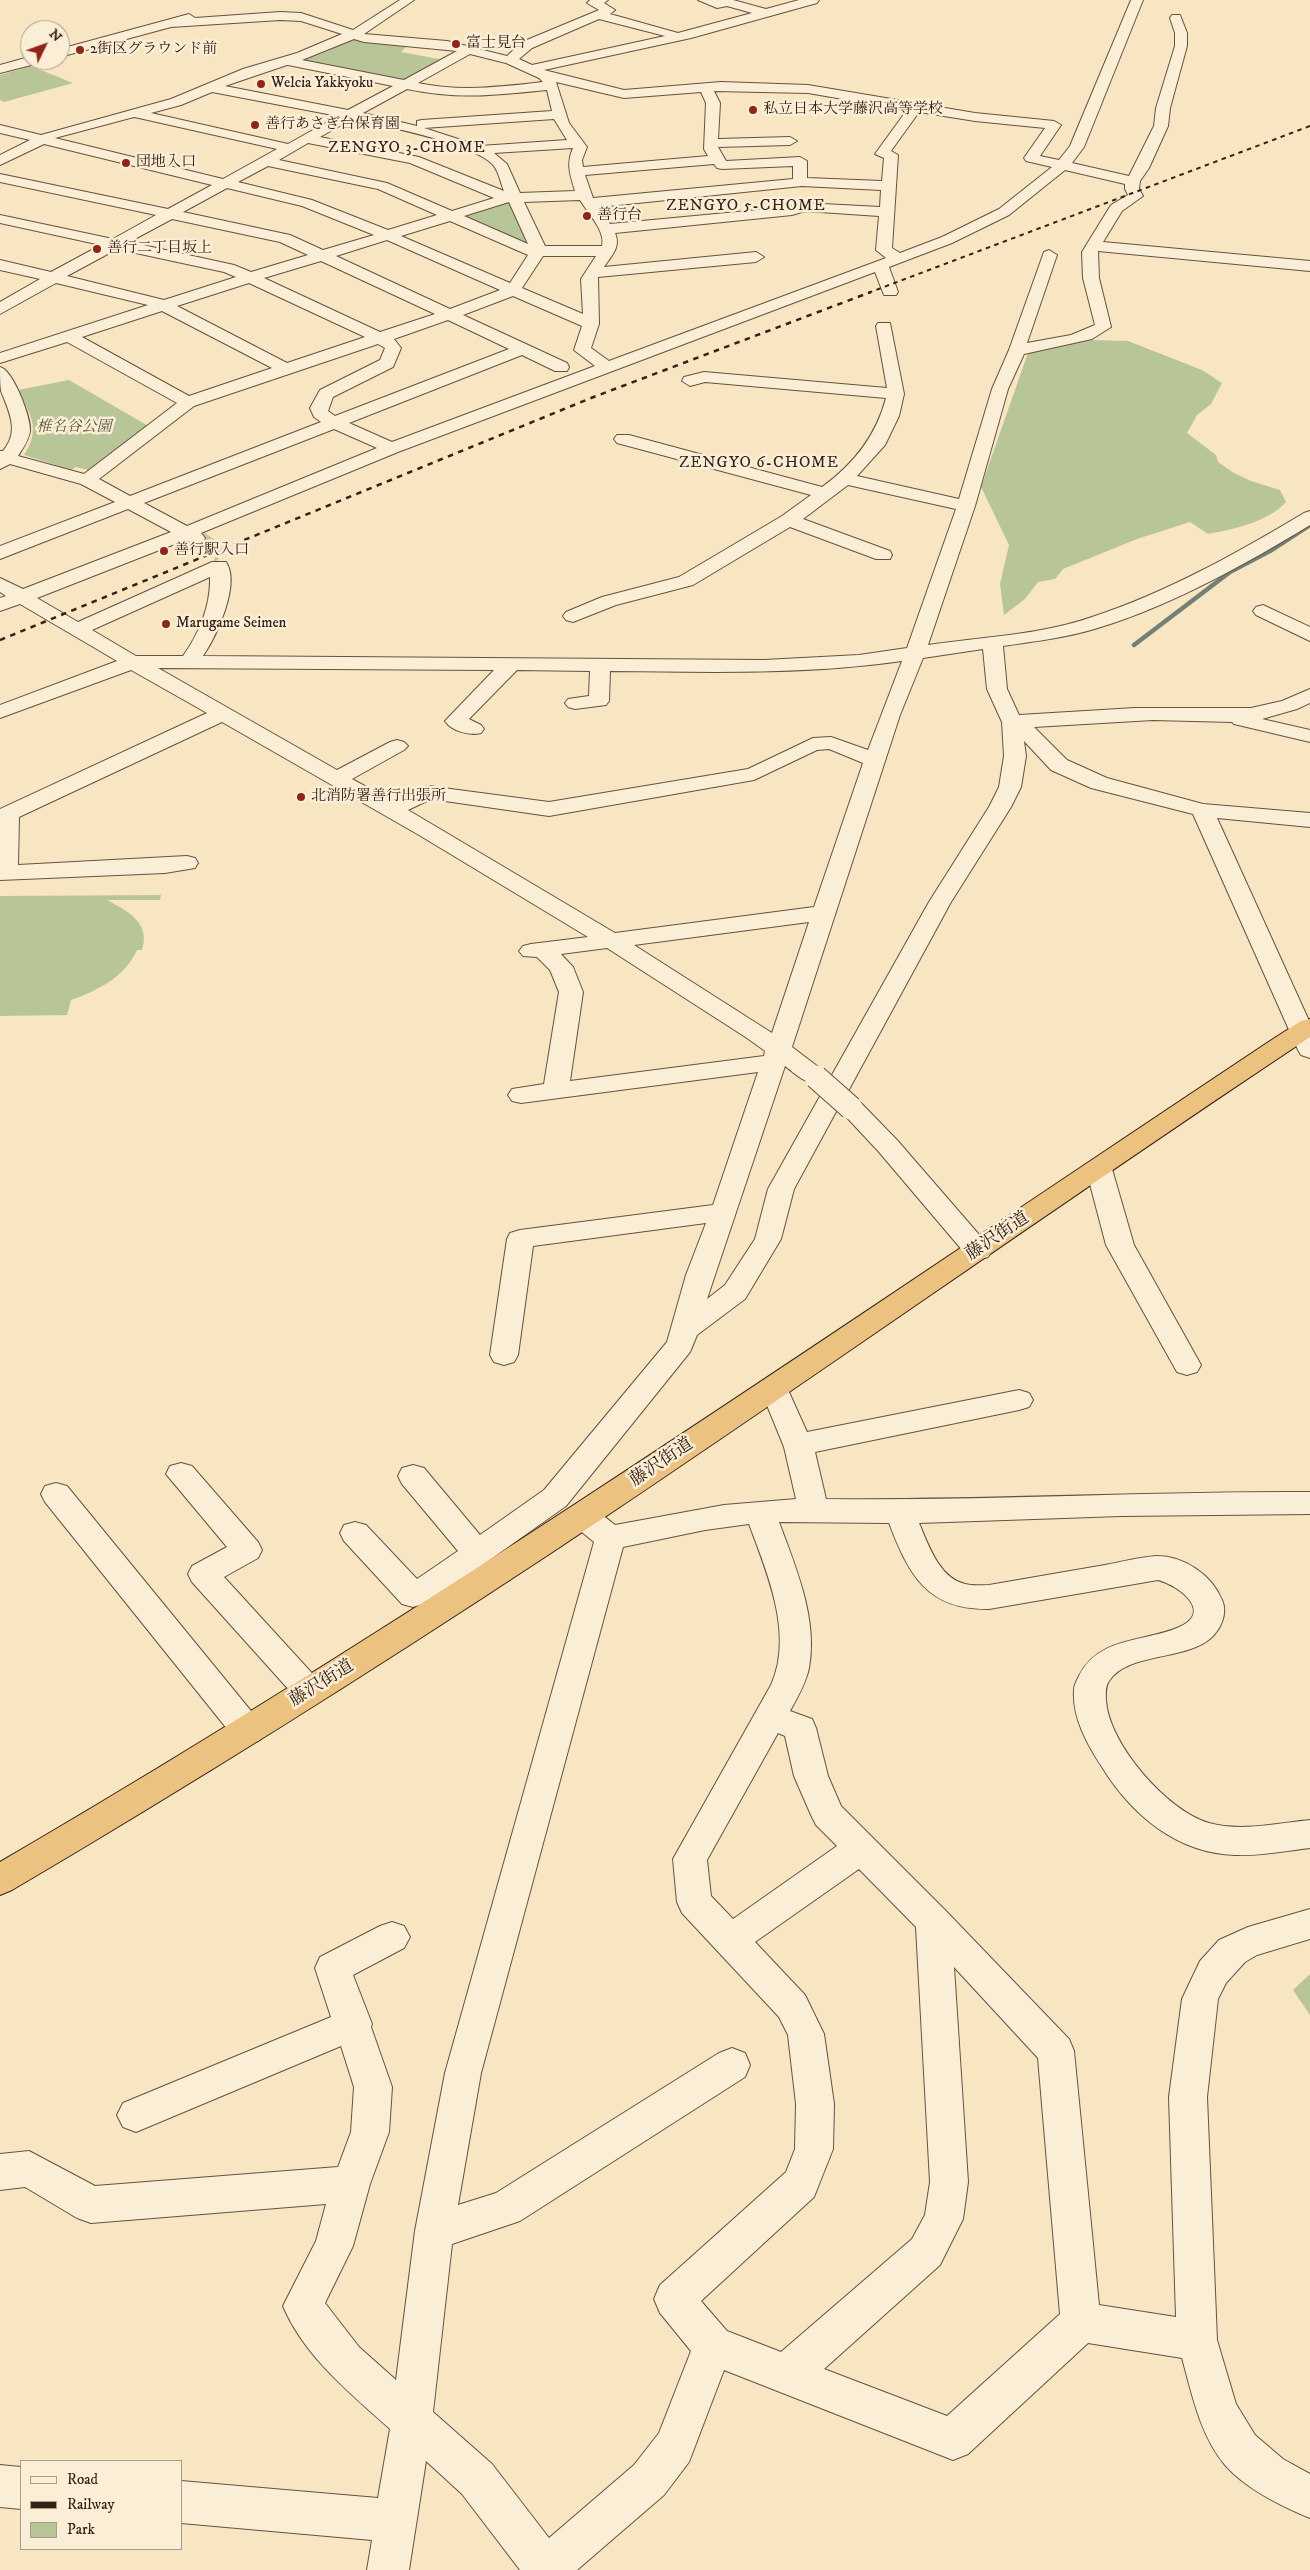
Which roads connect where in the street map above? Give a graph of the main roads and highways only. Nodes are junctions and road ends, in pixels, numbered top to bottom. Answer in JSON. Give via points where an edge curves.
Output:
{"nodes":[{"id":1,"x":1307,"y":1036,"type":"edge"},
{"id":2,"x":0,"y":1880,"type":"edge"}],
"edges":[{"from":1,"to":2,"type":"highway","name":"藤沢街道","via":[[1099,1169],[774,1388],[596,1527],[438,1596],[310,1692],[107,1819]]}]}
